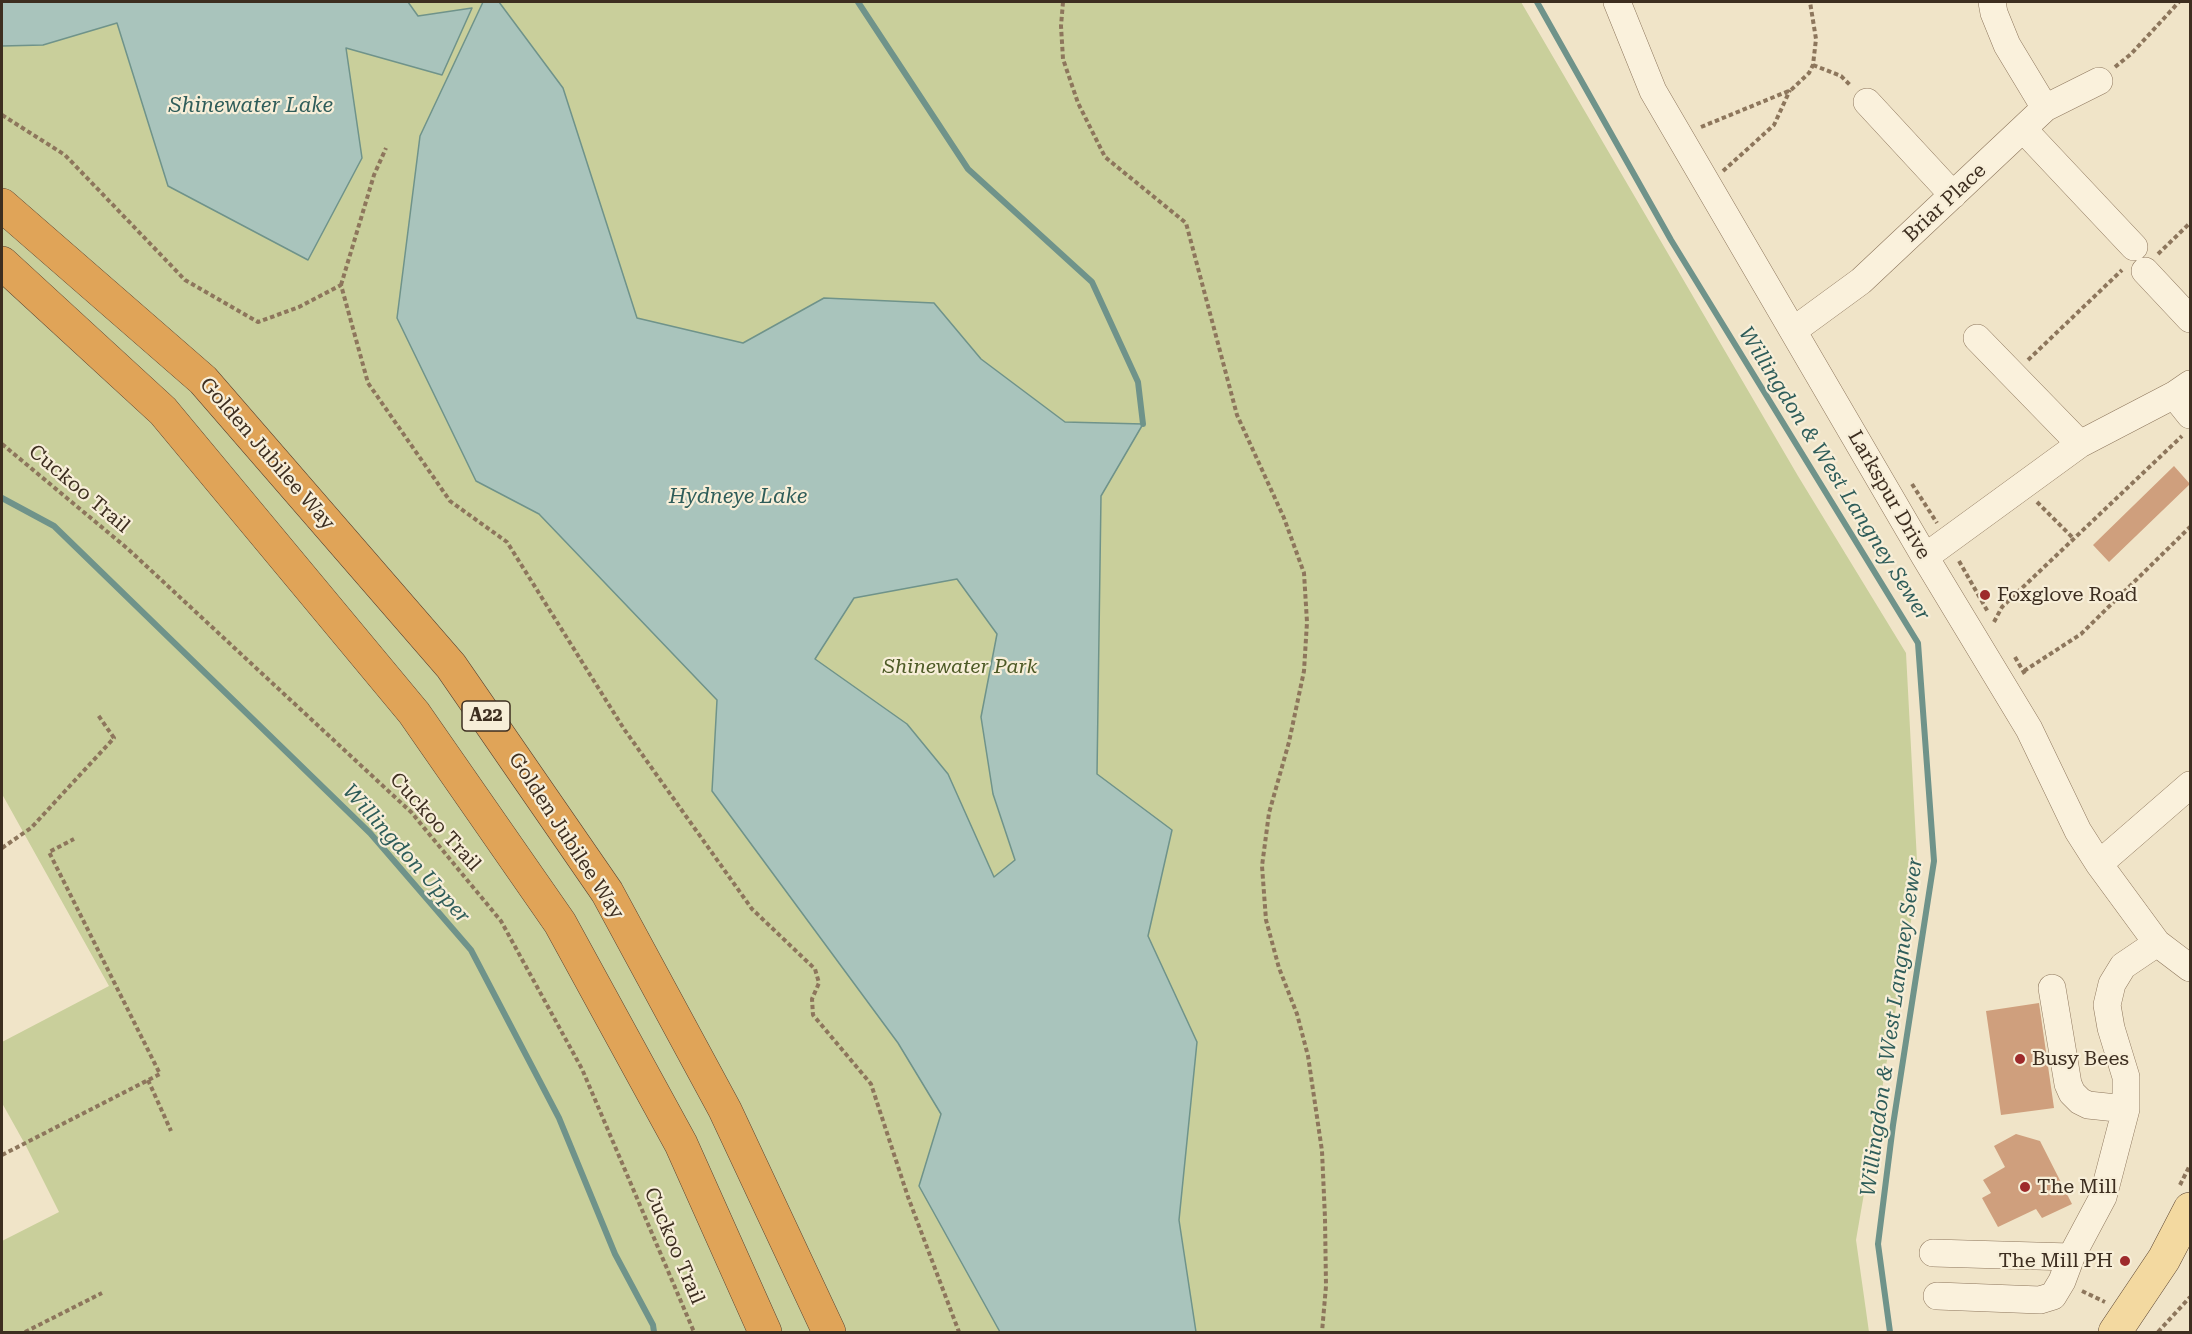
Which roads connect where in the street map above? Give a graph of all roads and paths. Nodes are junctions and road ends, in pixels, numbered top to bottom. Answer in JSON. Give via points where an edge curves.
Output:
{"nodes":[{"id":1,"x":1063,"y":2,"type":"edge"},
{"id":2,"x":1617,"y":2,"type":"edge"},
{"id":3,"x":1810,"y":2,"type":"edge"},
{"id":4,"x":1992,"y":2,"type":"edge"},
{"id":5,"x":2179,"y":2,"type":"edge"},
{"id":6,"x":1813,"y":65,"type":"junction"},
{"id":7,"x":2098,"y":81,"type":"joint"},
{"id":8,"x":1791,"y":90,"type":"junction"},
{"id":9,"x":1866,"y":102,"type":"joint"},
{"id":10,"x":2045,"y":108,"type":"junction"},
{"id":11,"x":2,"y":115,"type":"edge"},
{"id":12,"x":2023,"y":129,"type":"junction"},
{"id":13,"x":1692,"y":131,"type":"dead end"},
{"id":14,"x":386,"y":148,"type":"dead end"},
{"id":15,"x":1717,"y":176,"type":"dead end"},
{"id":16,"x":1953,"y":195,"type":"junction"},
{"id":17,"x":2,"y":205,"type":"edge"},
{"id":18,"x":2190,"y":223,"type":"edge"},
{"id":19,"x":2140,"y":257,"type":"junction"},
{"id":20,"x":2,"y":263,"type":"edge"},
{"id":21,"x":341,"y":285,"type":"junction"},
{"id":22,"x":2190,"y":319,"type":"edge"},
{"id":23,"x":1794,"y":330,"type":"junction"},
{"id":24,"x":1977,"y":338,"type":"dead end"},
{"id":25,"x":2012,"y":375,"type":"junction"},
{"id":26,"x":2185,"y":398,"type":"edge"},
{"id":27,"x":2190,"y":428,"type":"edge"},
{"id":28,"x":2,"y":444,"type":"edge"},
{"id":29,"x":2080,"y":444,"type":"junction"},
{"id":30,"x":2021,"y":486,"type":"junction"},
{"id":31,"x":2190,"y":527,"type":"edge"},
{"id":32,"x":2074,"y":539,"type":"junction"},
{"id":33,"x":1925,"y":557,"type":"junction"},
{"id":34,"x":1994,"y":622,"type":"dead end"},
{"id":35,"x":2024,"y":671,"type":"dead end"},
{"id":36,"x":98,"y":715,"type":"dead end"},
{"id":37,"x":2190,"y":785,"type":"edge"},
{"id":38,"x":74,"y":839,"type":"dead end"},
{"id":39,"x":2,"y":848,"type":"edge"},
{"id":40,"x":2099,"y":864,"type":"junction"},
{"id":41,"x":2157,"y":943,"type":"junction"},
{"id":42,"x":2190,"y":968,"type":"edge"},
{"id":43,"x":2052,"y":988,"type":"dead end"},
{"id":44,"x":148,"y":1080,"type":"junction"},
{"id":45,"x":2126,"y":1109,"type":"junction"},
{"id":46,"x":171,"y":1131,"type":"dead end"},
{"id":47,"x":2,"y":1155,"type":"edge"},
{"id":48,"x":2190,"y":1209,"type":"edge"},
{"id":49,"x":1933,"y":1253,"type":"dead end"},
{"id":50,"x":1982,"y":1255,"type":"junction"},
{"id":51,"x":2067,"y":1269,"type":"junction"},
{"id":52,"x":102,"y":1293,"type":"dead end"},
{"id":53,"x":1937,"y":1296,"type":"dead end"},
{"id":54,"x":1980,"y":1297,"type":"junction"},
{"id":55,"x":2190,"y":1297,"type":"edge"},
{"id":56,"x":2114,"y":1319,"type":"edge"},
{"id":57,"x":25,"y":1332,"type":"edge"},
{"id":58,"x":694,"y":1332,"type":"edge"},
{"id":59,"x":765,"y":1332,"type":"edge"},
{"id":60,"x":829,"y":1332,"type":"edge"},
{"id":61,"x":959,"y":1332,"type":"edge"},
{"id":62,"x":1322,"y":1332,"type":"edge"},
{"id":63,"x":2158,"y":1332,"type":"edge"}],
"edges":[{"from":1,"to":62,"type":"path","via":[[1063,59],[1078,103],[1105,157],[1186,223],[1237,415],[1284,518],[1304,573],[1304,671],[1269,813],[1262,866],[1266,920],[1308,1056],[1322,1150],[1326,1286]]},
{"from":2,"to":23,"type":"street","name":"Larkspur Drive","via":[[1653,91]]},
{"from":3,"to":6,"type":"path","via":[[1816,39]]},
{"from":4,"to":10,"type":"street","via":[[2007,45]]},
{"from":5,"to":7,"type":"path","via":[[2131,54]]},
{"from":6,"to":8,"type":"path"},
{"from":6,"to":9,"type":"path","via":[[1841,76]]},
{"from":7,"to":10,"type":"street","name":"Briar Place"},
{"from":8,"to":13,"type":"path"},
{"from":8,"to":15,"type":"path","via":[[1774,125]]},
{"from":9,"to":16,"type":"street"},
{"from":10,"to":12,"type":"street","name":"Briar Place"},
{"from":11,"to":21,"type":"path","via":[[65,155],[185,280],[258,322]]},
{"from":12,"to":16,"type":"street","name":"Briar Place"},
{"from":12,"to":19,"type":"street"},
{"from":14,"to":21,"type":"path"},
{"from":16,"to":23,"type":"street","name":"Briar Place","via":[[1862,281]]},
{"from":17,"to":60,"type":"highway","name":"Golden Jubilee Way","number":"A22","via":[[203,380],[451,666],[607,892],[725,1110]]},
{"from":18,"to":19,"type":"path","via":[[2154,258],[2145,248]]},
{"from":19,"to":22,"type":"street"},
{"from":19,"to":25,"type":"path"},
{"from":20,"to":59,"type":"highway","via":[[163,411],[420,723],[560,923],[681,1144]]},
{"from":21,"to":61,"type":"path","via":[[368,383],[418,456],[450,501],[507,542],[624,729],[752,909],[814,969],[819,983],[812,999],[813,1015],[871,1084]]},
{"from":23,"to":33,"type":"street","name":"Larkspur Drive"},
{"from":24,"to":25,"type":"street"},
{"from":25,"to":29,"type":"street"},
{"from":26,"to":29,"type":"street"},
{"from":27,"to":32,"type":"path"},
{"from":28,"to":58,"type":"path","name":"Cuckoo Trail","via":[[128,549],[411,812],[501,921],[582,1069]]},
{"from":29,"to":30,"type":"street"},
{"from":30,"to":32,"type":"path"},
{"from":30,"to":33,"type":"street"},
{"from":31,"to":35,"type":"path","via":[[2081,633]]},
{"from":32,"to":34,"type":"path","via":[[2002,607]]},
{"from":33,"to":40,"type":"street","name":"Larkspur Drive","via":[[2029,729],[2078,831]]},
{"from":36,"to":39,"type":"path","via":[[114,738],[31,828]]},
{"from":37,"to":40,"type":"street"},
{"from":38,"to":44,"type":"path","via":[[50,852],[160,1074]]},
{"from":40,"to":41,"type":"street","name":"Larkspur Drive"},
{"from":41,"to":42,"type":"street","name":"Larkspur Drive"},
{"from":41,"to":45,"type":"street","via":[[2123,966],[2112,984],[2107,1005],[2126,1077]]},
{"from":43,"to":45,"type":"street","via":[[2072,1093],[2088,1105]]},
{"from":44,"to":46,"type":"path"},
{"from":44,"to":47,"type":"path"},
{"from":45,"to":51,"type":"street","via":[[2103,1197]]},
{"from":48,"to":56,"type":"main road","via":[[2164,1259]]},
{"from":49,"to":50,"type":"street"},
{"from":50,"to":51,"type":"street"},
{"from":50,"to":54,"type":"street"},
{"from":51,"to":54,"type":"street","via":[[2053,1296],[2040,1300]]},
{"from":51,"to":56,"type":"path"},
{"from":52,"to":57,"type":"path"},
{"from":53,"to":54,"type":"street"},
{"from":55,"to":63,"type":"path"}]}
